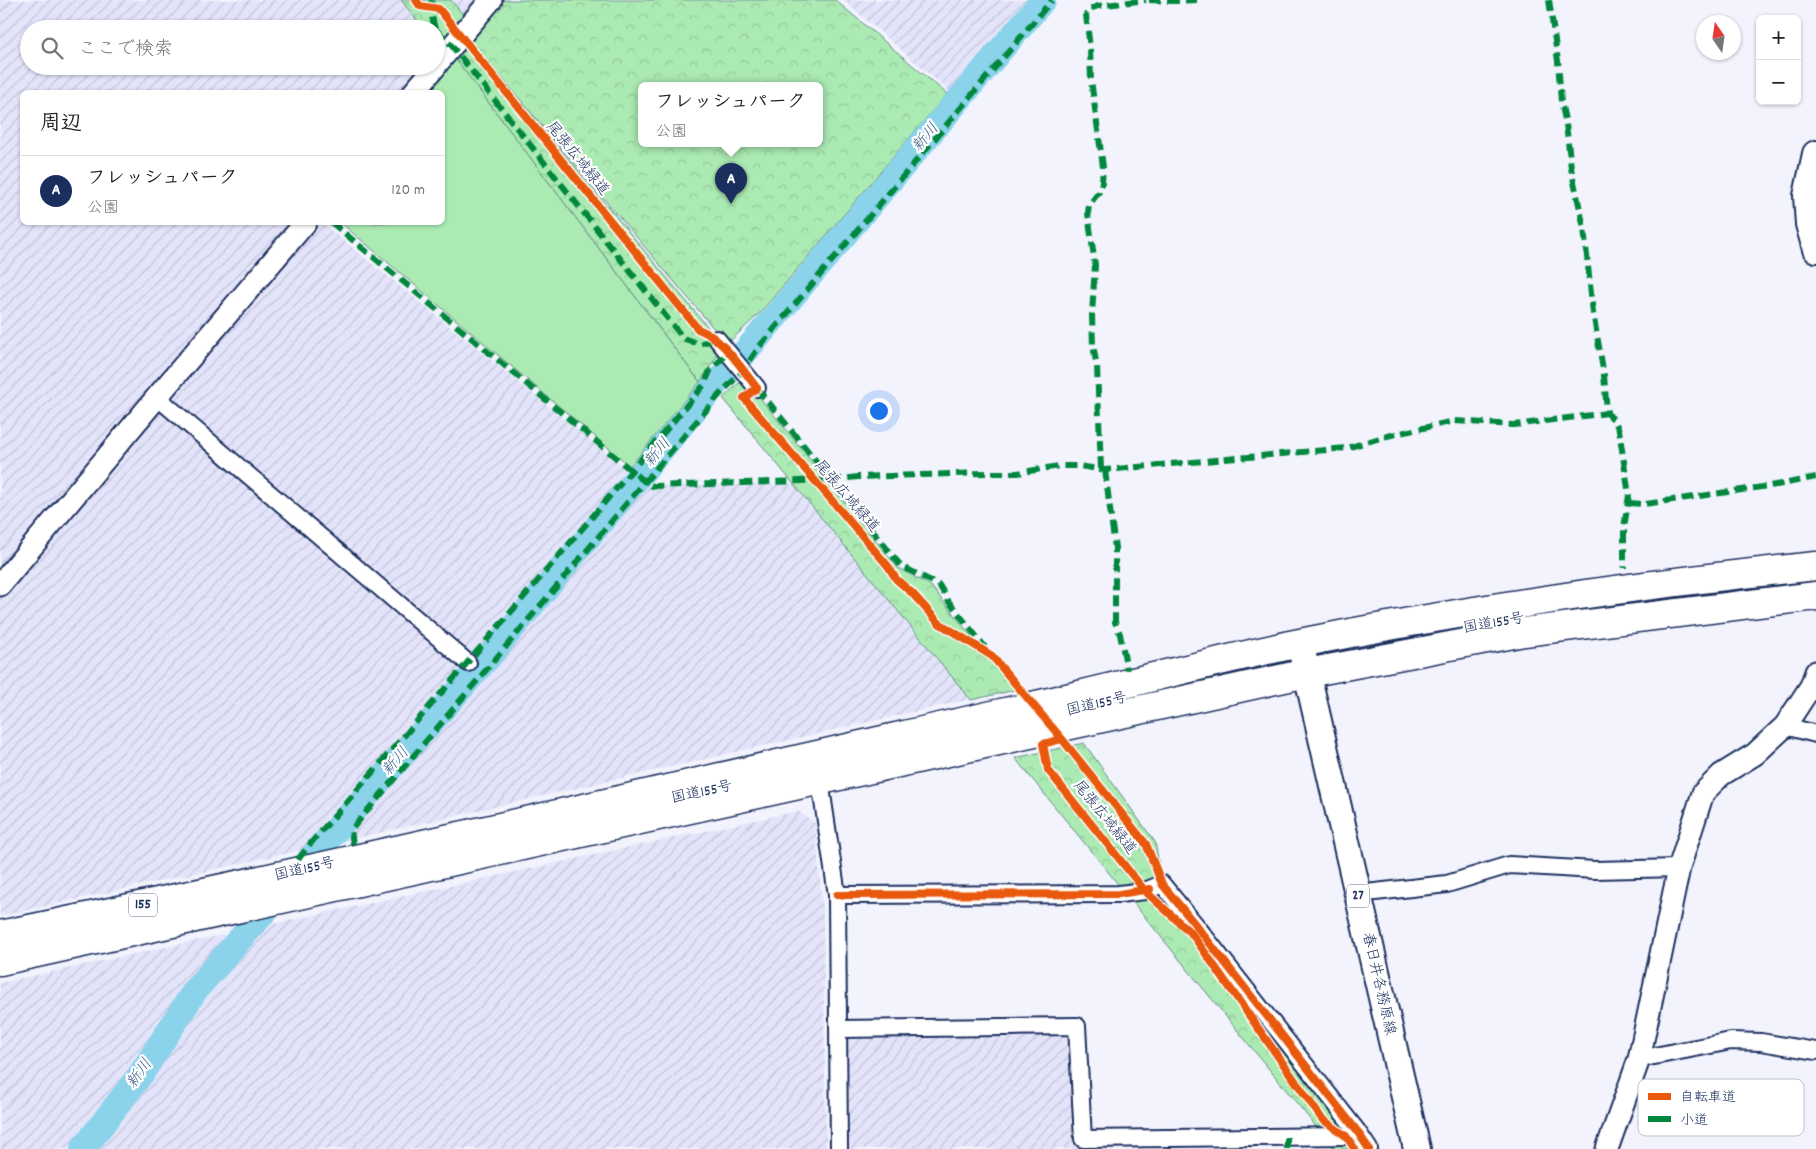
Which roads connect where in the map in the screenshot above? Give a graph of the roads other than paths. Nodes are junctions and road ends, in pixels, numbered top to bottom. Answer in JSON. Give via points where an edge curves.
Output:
{"nodes":[{"id":1,"x":491,"y":0,"type":"edge"},
{"id":2,"x":445,"y":55,"type":"edge"},
{"id":3,"x":428,"y":75,"type":"edge"},
{"id":4,"x":416,"y":90,"type":"edge"},
{"id":5,"x":1816,"y":154,"type":"edge"},
{"id":6,"x":303,"y":225,"type":"edge"},
{"id":7,"x":1816,"y":249,"type":"edge"},
{"id":8,"x":717,"y":339,"type":"dead end"},
{"id":9,"x":757,"y":388,"type":"dead end"},
{"id":10,"x":157,"y":397,"type":"junction"},
{"id":11,"x":1816,"y":566,"type":"edge"},
{"id":12,"x":0,"y":585,"type":"edge"},
{"id":13,"x":1816,"y":596,"type":"edge"},
{"id":14,"x":1300,"y":643,"type":"junction"},
{"id":15,"x":468,"y":664,"type":"dead end"},
{"id":16,"x":1816,"y":672,"type":"edge"},
{"id":17,"x":1307,"y":673,"type":"junction"},
{"id":18,"x":1785,"y":726,"type":"junction"},
{"id":19,"x":1816,"y":734,"type":"edge"},
{"id":20,"x":820,"y":781,"type":"junction"},
{"id":21,"x":1679,"y":868,"type":"junction"},
{"id":22,"x":294,"y":884,"type":"junction"},
{"id":23,"x":1358,"y":894,"type":"junction"},
{"id":24,"x":837,"y":895,"type":"junction"},
{"id":25,"x":0,"y":935,"type":"edge"},
{"id":26,"x":0,"y":961,"type":"edge"},
{"id":27,"x":838,"y":1029,"type":"junction"},
{"id":28,"x":1816,"y":1051,"type":"edge"},
{"id":29,"x":1639,"y":1059,"type":"junction"},
{"id":30,"x":1346,"y":1136,"type":"dead end"},
{"id":31,"x":839,"y":1149,"type":"edge"},
{"id":32,"x":1369,"y":1149,"type":"edge"},
{"id":33,"x":1417,"y":1149,"type":"edge"},
{"id":34,"x":1607,"y":1149,"type":"edge"}],
"edges":[{"from":1,"to":2,"type":"street"},
{"from":3,"to":4,"type":"street"},
{"from":5,"to":7,"type":"main road","via":[[1807,196],[1809,224]]},
{"from":6,"to":10,"type":"street"},
{"from":8,"to":9,"type":"street"},
{"from":10,"to":12,"type":"street"},
{"from":10,"to":15,"type":"street"},
{"from":11,"to":14,"type":"highway","name":"国道155号","number":"155","via":[[1677,581],[1515,604]]},
{"from":13,"to":17,"type":"highway","name":"国道155号","number":"155","via":[[1524,632]]},
{"from":14,"to":17,"type":"main road","name":"春日井各務原線","number":"27"},
{"from":14,"to":22,"type":"highway","name":"国道155号","number":"155","via":[[356,859]]},
{"from":16,"to":18,"type":"street"},
{"from":17,"to":20,"type":"highway","name":"国道155号","number":"155"},
{"from":17,"to":23,"type":"main road","name":"春日井各務原線","number":"27"},
{"from":18,"to":19,"type":"street"},
{"from":18,"to":21,"type":"street","via":[[1755,754],[1721,775],[1703,793]]},
{"from":20,"to":22,"type":"highway","name":"国道155号","number":"155"},
{"from":20,"to":24,"type":"street"},
{"from":21,"to":23,"type":"street","via":[[1594,870],[1509,865],[1447,884]]},
{"from":21,"to":29,"type":"street"},
{"from":22,"to":25,"type":"highway","name":"国道155号","number":"155"},
{"from":22,"to":26,"type":"highway","name":"国道155号","number":"155","via":[[222,912]]},
{"from":23,"to":33,"type":"main road","name":"春日井各務原線","number":"27"},
{"from":24,"to":27,"type":"street"},
{"from":24,"to":32,"type":"street","via":[[1119,894],[1145,891],[1162,884]]},
{"from":27,"to":30,"type":"street","via":[[1077,1026],[1083,1139]]},
{"from":27,"to":31,"type":"street"},
{"from":28,"to":29,"type":"street","via":[[1761,1042],[1731,1041]]},
{"from":29,"to":34,"type":"street"}]}
